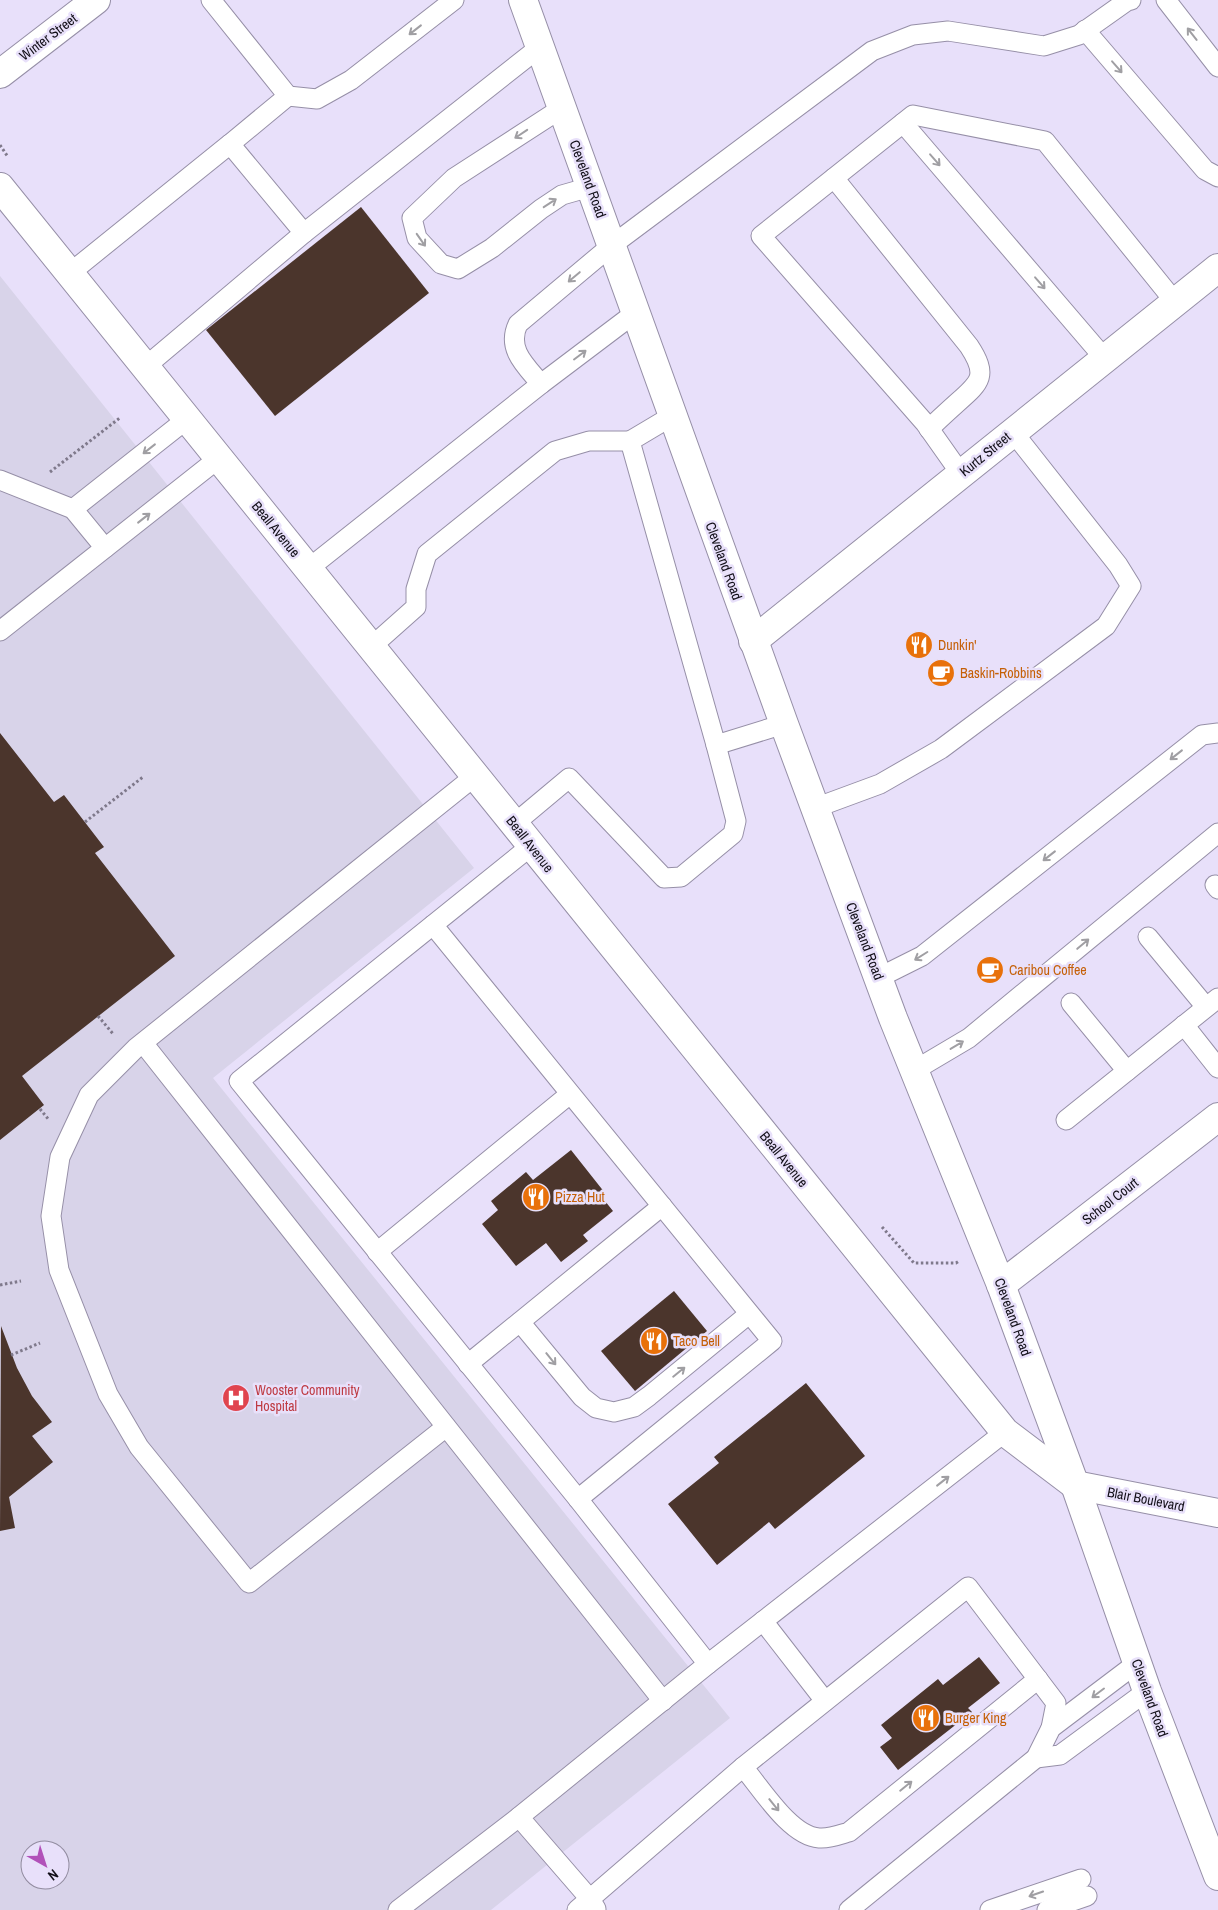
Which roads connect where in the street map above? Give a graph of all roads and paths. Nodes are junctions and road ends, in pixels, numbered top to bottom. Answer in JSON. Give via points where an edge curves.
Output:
{"nodes":[{"id":1,"x":96,"y":0,"type":"edge"},
{"id":2,"x":211,"y":0,"type":"edge"},
{"id":3,"x":454,"y":0,"type":"edge"},
{"id":4,"x":523,"y":0,"type":"edge"},
{"id":5,"x":1131,"y":0,"type":"edge"},
{"id":6,"x":1166,"y":0,"type":"edge"},
{"id":7,"x":1085,"y":30,"type":"junction"},
{"id":8,"x":540,"y":47,"type":"junction"},
{"id":9,"x":1218,"y":67,"type":"edge"},
{"id":10,"x":0,"y":74,"type":"edge"},
{"id":11,"x":288,"y":96,"type":"junction"},
{"id":12,"x":562,"y":108,"type":"junction"},
{"id":13,"x":903,"y":123,"type":"junction"},
{"id":14,"x":230,"y":144,"type":"junction"},
{"id":15,"x":1218,"y":177,"type":"edge"},
{"id":16,"x":834,"y":178,"type":"junction"},
{"id":17,"x":0,"y":187,"type":"edge"},
{"id":18,"x":590,"y":187,"type":"junction"},
{"id":19,"x":304,"y":233,"type":"junction"},
{"id":20,"x":612,"y":246,"type":"junction"},
{"id":21,"x":1218,"y":268,"type":"edge"},
{"id":22,"x":70,"y":273,"type":"junction"},
{"id":23,"x":1175,"y":302,"type":"junction"},
{"id":24,"x":635,"y":313,"type":"junction"},
{"id":25,"x":1105,"y":359,"type":"junction"},
{"id":26,"x":145,"y":367,"type":"junction"},
{"id":27,"x":541,"y":384,"type":"junction"},
{"id":28,"x":672,"y":416,"type":"junction"},
{"id":29,"x":121,"y":417,"type":"dead end"},
{"id":30,"x":187,"y":419,"type":"junction"},
{"id":31,"x":928,"y":428,"type":"junction"},
{"id":32,"x":1013,"y":432,"type":"junction"},
{"id":33,"x":630,"y":441,"type":"junction"},
{"id":34,"x":219,"y":458,"type":"junction"},
{"id":35,"x":48,"y":474,"type":"dead end"},
{"id":36,"x":961,"y":474,"type":"junction"},
{"id":37,"x":0,"y":480,"type":"edge"},
{"id":38,"x":73,"y":509,"type":"junction"},
{"id":39,"x":105,"y":548,"type":"junction"},
{"id":40,"x":308,"y":569,"type":"junction"},
{"id":41,"x":0,"y":632,"type":"edge"},
{"id":42,"x":753,"y":641,"type":"junction"},
{"id":43,"x":371,"y":647,"type":"junction"},
{"id":44,"x":784,"y":724,"type":"junction"},
{"id":45,"x":1218,"y":733,"type":"edge"},
{"id":46,"x":716,"y":745,"type":"junction"},
{"id":47,"x":476,"y":776,"type":"junction"},
{"id":48,"x":143,"y":777,"type":"dead end"},
{"id":49,"x":815,"y":808,"type":"junction"},
{"id":50,"x":85,"y":822,"type":"dead end"},
{"id":51,"x":514,"y":824,"type":"junction"},
{"id":52,"x":1218,"y":833,"type":"edge"},
{"id":53,"x":531,"y":846,"type":"junction"},
{"id":54,"x":433,"y":925,"type":"junction"},
{"id":55,"x":1148,"y":937,"type":"dead end"},
{"id":56,"x":878,"y":978,"type":"junction"},
{"id":57,"x":1212,"y":1002,"type":"edge"},
{"id":58,"x":1071,"y":1003,"type":"dead end"},
{"id":59,"x":98,"y":1016,"type":"dead end"},
{"id":60,"x":1184,"y":1025,"type":"junction"},
{"id":61,"x":116,"y":1038,"type":"dead end"},
{"id":62,"x":142,"y":1043,"type":"junction"},
{"id":63,"x":1218,"y":1068,"type":"edge"},
{"id":64,"x":915,"y":1070,"type":"junction"},
{"id":65,"x":1127,"y":1071,"type":"junction"},
{"id":66,"x":570,"y":1094,"type":"junction"},
{"id":67,"x":40,"y":1109,"type":"dead end"},
{"id":68,"x":1218,"y":1117,"type":"edge"},
{"id":69,"x":1066,"y":1120,"type":"dead end"},
{"id":70,"x":51,"y":1122,"type":"dead end"},
{"id":71,"x":662,"y":1206,"type":"junction"},
{"id":72,"x":377,"y":1252,"type":"junction"},
{"id":73,"x":20,"y":1281,"type":"dead end"},
{"id":74,"x":0,"y":1285,"type":"edge"},
{"id":75,"x":1001,"y":1285,"type":"junction"},
{"id":76,"x":749,"y":1314,"type":"junction"},
{"id":77,"x":520,"y":1322,"type":"junction"},
{"id":78,"x":40,"y":1342,"type":"dead end"},
{"id":79,"x":11,"y":1355,"type":"dead end"},
{"id":80,"x":468,"y":1364,"type":"junction"},
{"id":81,"x":446,"y":1427,"type":"junction"},
{"id":82,"x":1005,"y":1432,"type":"junction"},
{"id":83,"x":1075,"y":1485,"type":"junction"},
{"id":84,"x":578,"y":1499,"type":"junction"},
{"id":85,"x":1218,"y":1513,"type":"edge"},
{"id":86,"x":763,"y":1621,"type":"junction"},
{"id":87,"x":1137,"y":1663,"type":"junction"},
{"id":88,"x":708,"y":1664,"type":"junction"},
{"id":89,"x":1038,"y":1679,"type":"junction"},
{"id":90,"x":1147,"y":1690,"type":"junction"},
{"id":91,"x":663,"y":1701,"type":"junction"},
{"id":92,"x":825,"y":1701,"type":"junction"},
{"id":93,"x":1051,"y":1728,"type":"junction"},
{"id":94,"x":1036,"y":1758,"type":"junction"},
{"id":95,"x":743,"y":1767,"type":"junction"},
{"id":96,"x":519,"y":1817,"type":"junction"},
{"id":97,"x":1218,"y":1876,"type":"edge"},
{"id":98,"x":868,"y":1904,"type":"edge"},
{"id":99,"x":588,"y":1906,"type":"edge"},
{"id":100,"x":398,"y":1910,"type":"edge"},
{"id":101,"x":849,"y":1910,"type":"edge"},
{"id":102,"x":990,"y":1910,"type":"edge"},
{"id":103,"x":1047,"y":1910,"type":"edge"}],
"edges":[{"from":1,"to":10,"type":"street","name":"Winter Street"},
{"from":2,"to":11,"type":"lane"},
{"from":3,"to":11,"type":"lane","one_way":true,"via":[[352,80],[317,99]]},
{"from":4,"to":8,"type":"street","name":"Cleveland Road"},
{"from":5,"to":7,"type":"lane"},
{"from":9,"to":6,"type":"lane","one_way":true},
{"from":7,"to":15,"type":"lane","one_way":true,"via":[[1205,170]]},
{"from":7,"to":20,"type":"lane","via":[[1044,46],[948,31],[913,35],[872,51]]},
{"from":8,"to":12,"type":"street","name":"Cleveland Road"},
{"from":8,"to":19,"type":"lane"},
{"from":11,"to":14,"type":"lane"},
{"from":12,"to":18,"type":"street","name":"Cleveland Road"},
{"from":12,"to":18,"type":"lane","one_way":true,"via":[[454,178],[412,218],[417,238],[441,264],[458,268],[492,248],[562,195]]},
{"from":13,"to":16,"type":"lane"},
{"from":13,"to":23,"type":"lane","via":[[913,115],[1046,141]]},
{"from":13,"to":25,"type":"lane","one_way":true},
{"from":14,"to":19,"type":"lane"},
{"from":14,"to":22,"type":"lane"},
{"from":16,"to":31,"type":"lane","via":[[978,359],[977,386]]},
{"from":16,"to":31,"type":"lane","via":[[761,236]]},
{"from":17,"to":22,"type":"street","name":"Beall Avenue"},
{"from":18,"to":20,"type":"street","name":"Cleveland Road"},
{"from":19,"to":26,"type":"lane"},
{"from":20,"to":24,"type":"street","name":"Cleveland Road"},
{"from":20,"to":27,"type":"lane","one_way":true,"via":[[518,324],[513,333],[520,359]]},
{"from":21,"to":23,"type":"street","name":"Kurtz Street"},
{"from":22,"to":26,"type":"street","name":"Beall Avenue"},
{"from":23,"to":25,"type":"street","name":"Kurtz Street"},
{"from":27,"to":24,"type":"lane","one_way":true},
{"from":24,"to":28,"type":"street","name":"Cleveland Road"},
{"from":25,"to":32,"type":"street","name":"Kurtz Street"},
{"from":26,"to":30,"type":"street","name":"Beall Avenue"},
{"from":27,"to":40,"type":"lane"},
{"from":28,"to":33,"type":"lane"},
{"from":28,"to":42,"type":"street","name":"Cleveland Road"},
{"from":29,"to":35,"type":"path"},
{"from":30,"to":34,"type":"street","name":"Beall Avenue"},
{"from":30,"to":38,"type":"lane","one_way":true},
{"from":31,"to":36,"type":"lane"},
{"from":32,"to":36,"type":"street","name":"Kurtz Street"},
{"from":32,"to":49,"type":"lane","via":[[1131,586],[1106,626],[941,749],[880,784]]},
{"from":33,"to":43,"type":"lane","via":[[589,441],[555,451],[427,554],[416,589],[416,608]]},
{"from":33,"to":46,"type":"lane"},
{"from":39,"to":34,"type":"lane","one_way":true},
{"from":34,"to":40,"type":"street","name":"Beall Avenue"},
{"from":36,"to":42,"type":"street","name":"Kurtz Street"},
{"from":37,"to":38,"type":"lane"},
{"from":38,"to":39,"type":"lane"},
{"from":39,"to":41,"type":"lane"},
{"from":40,"to":43,"type":"street","name":"Beall Avenue"},
{"from":42,"to":44,"type":"street","name":"Cleveland Road"},
{"from":43,"to":47,"type":"street","name":"Beall Avenue"},
{"from":44,"to":46,"type":"lane"},
{"from":44,"to":49,"type":"street","name":"Cleveland Road"},
{"from":45,"to":56,"type":"lane","one_way":true,"via":[[1202,734],[922,956]]},
{"from":46,"to":51,"type":"lane","via":[[736,821],[733,834],[682,877],[664,878],[569,778]]},
{"from":47,"to":51,"type":"street","name":"Beall Avenue"},
{"from":47,"to":62,"type":"lane"},
{"from":48,"to":50,"type":"path"},
{"from":49,"to":56,"type":"street","name":"Cleveland Road"},
{"from":51,"to":53,"type":"street","name":"Beall Avenue"},
{"from":64,"to":52,"type":"lane","one_way":true,"via":[[969,1038]]},
{"from":53,"to":54,"type":"lane"},
{"from":53,"to":82,"type":"street","name":"Beall Avenue"},
{"from":54,"to":66,"type":"lane"},
{"from":54,"to":72,"type":"lane","via":[[239,1081]]},
{"from":55,"to":57,"type":"lane"},
{"from":56,"to":64,"type":"street","name":"Cleveland Road"},
{"from":57,"to":60,"type":"lane"},
{"from":58,"to":65,"type":"lane"},
{"from":59,"to":61,"type":"path"},
{"from":60,"to":63,"type":"lane"},
{"from":60,"to":65,"type":"lane"},
{"from":62,"to":81,"type":"lane"},
{"from":62,"to":81,"type":"lane","via":[[89,1095],[60,1157],[51,1216],[59,1270],[108,1394],[139,1447],[250,1583]]},
{"from":64,"to":75,"type":"street","name":"Cleveland Road"},
{"from":65,"to":69,"type":"lane"},
{"from":66,"to":71,"type":"lane"},
{"from":66,"to":72,"type":"lane"},
{"from":67,"to":70,"type":"path"},
{"from":68,"to":75,"type":"street","name":"School Court"},
{"from":71,"to":76,"type":"lane"},
{"from":71,"to":77,"type":"lane"},
{"from":72,"to":80,"type":"lane"},
{"from":73,"to":74,"type":"path"},
{"from":75,"to":83,"type":"street","name":"Cleveland Road"},
{"from":77,"to":76,"type":"lane","one_way":true,"via":[[582,1397],[596,1408],[614,1412],[641,1402]]},
{"from":76,"to":84,"type":"lane","via":[[772,1341]]},
{"from":77,"to":80,"type":"lane"},
{"from":78,"to":79,"type":"path"},
{"from":80,"to":84,"type":"lane"},
{"from":81,"to":91,"type":"lane"},
{"from":82,"to":83,"type":"street","name":"Beall Avenue"},
{"from":86,"to":82,"type":"lane","one_way":true},
{"from":83,"to":85,"type":"street","name":"Blair Boulevard"},
{"from":83,"to":87,"type":"street","name":"Cleveland Road"},
{"from":84,"to":88,"type":"lane"},
{"from":86,"to":88,"type":"lane"},
{"from":86,"to":92,"type":"lane"},
{"from":87,"to":90,"type":"street","name":"Cleveland Road"},
{"from":87,"to":93,"type":"lane","one_way":true},
{"from":88,"to":91,"type":"lane"},
{"from":89,"to":92,"type":"lane","via":[[968,1587]]},
{"from":89,"to":93,"type":"lane","via":[[1056,1703]]},
{"from":95,"to":89,"type":"lane","one_way":true,"via":[[801,1833],[818,1838],[833,1837],[849,1832]]},
{"from":90,"to":94,"type":"lane","via":[[1060,1754]]},
{"from":90,"to":97,"type":"street","name":"Cleveland Road"},
{"from":91,"to":96,"type":"lane"},
{"from":92,"to":95,"type":"lane"},
{"from":93,"to":94,"type":"lane"},
{"from":94,"to":98,"type":"lane"},
{"from":95,"to":99,"type":"lane"},
{"from":96,"to":99,"type":"lane"},
{"from":96,"to":100,"type":"lane"},
{"from":98,"to":101,"type":"lane"},
{"from":103,"to":102,"type":"lane","one_way":true,"via":[[1084,1887]]}]}
